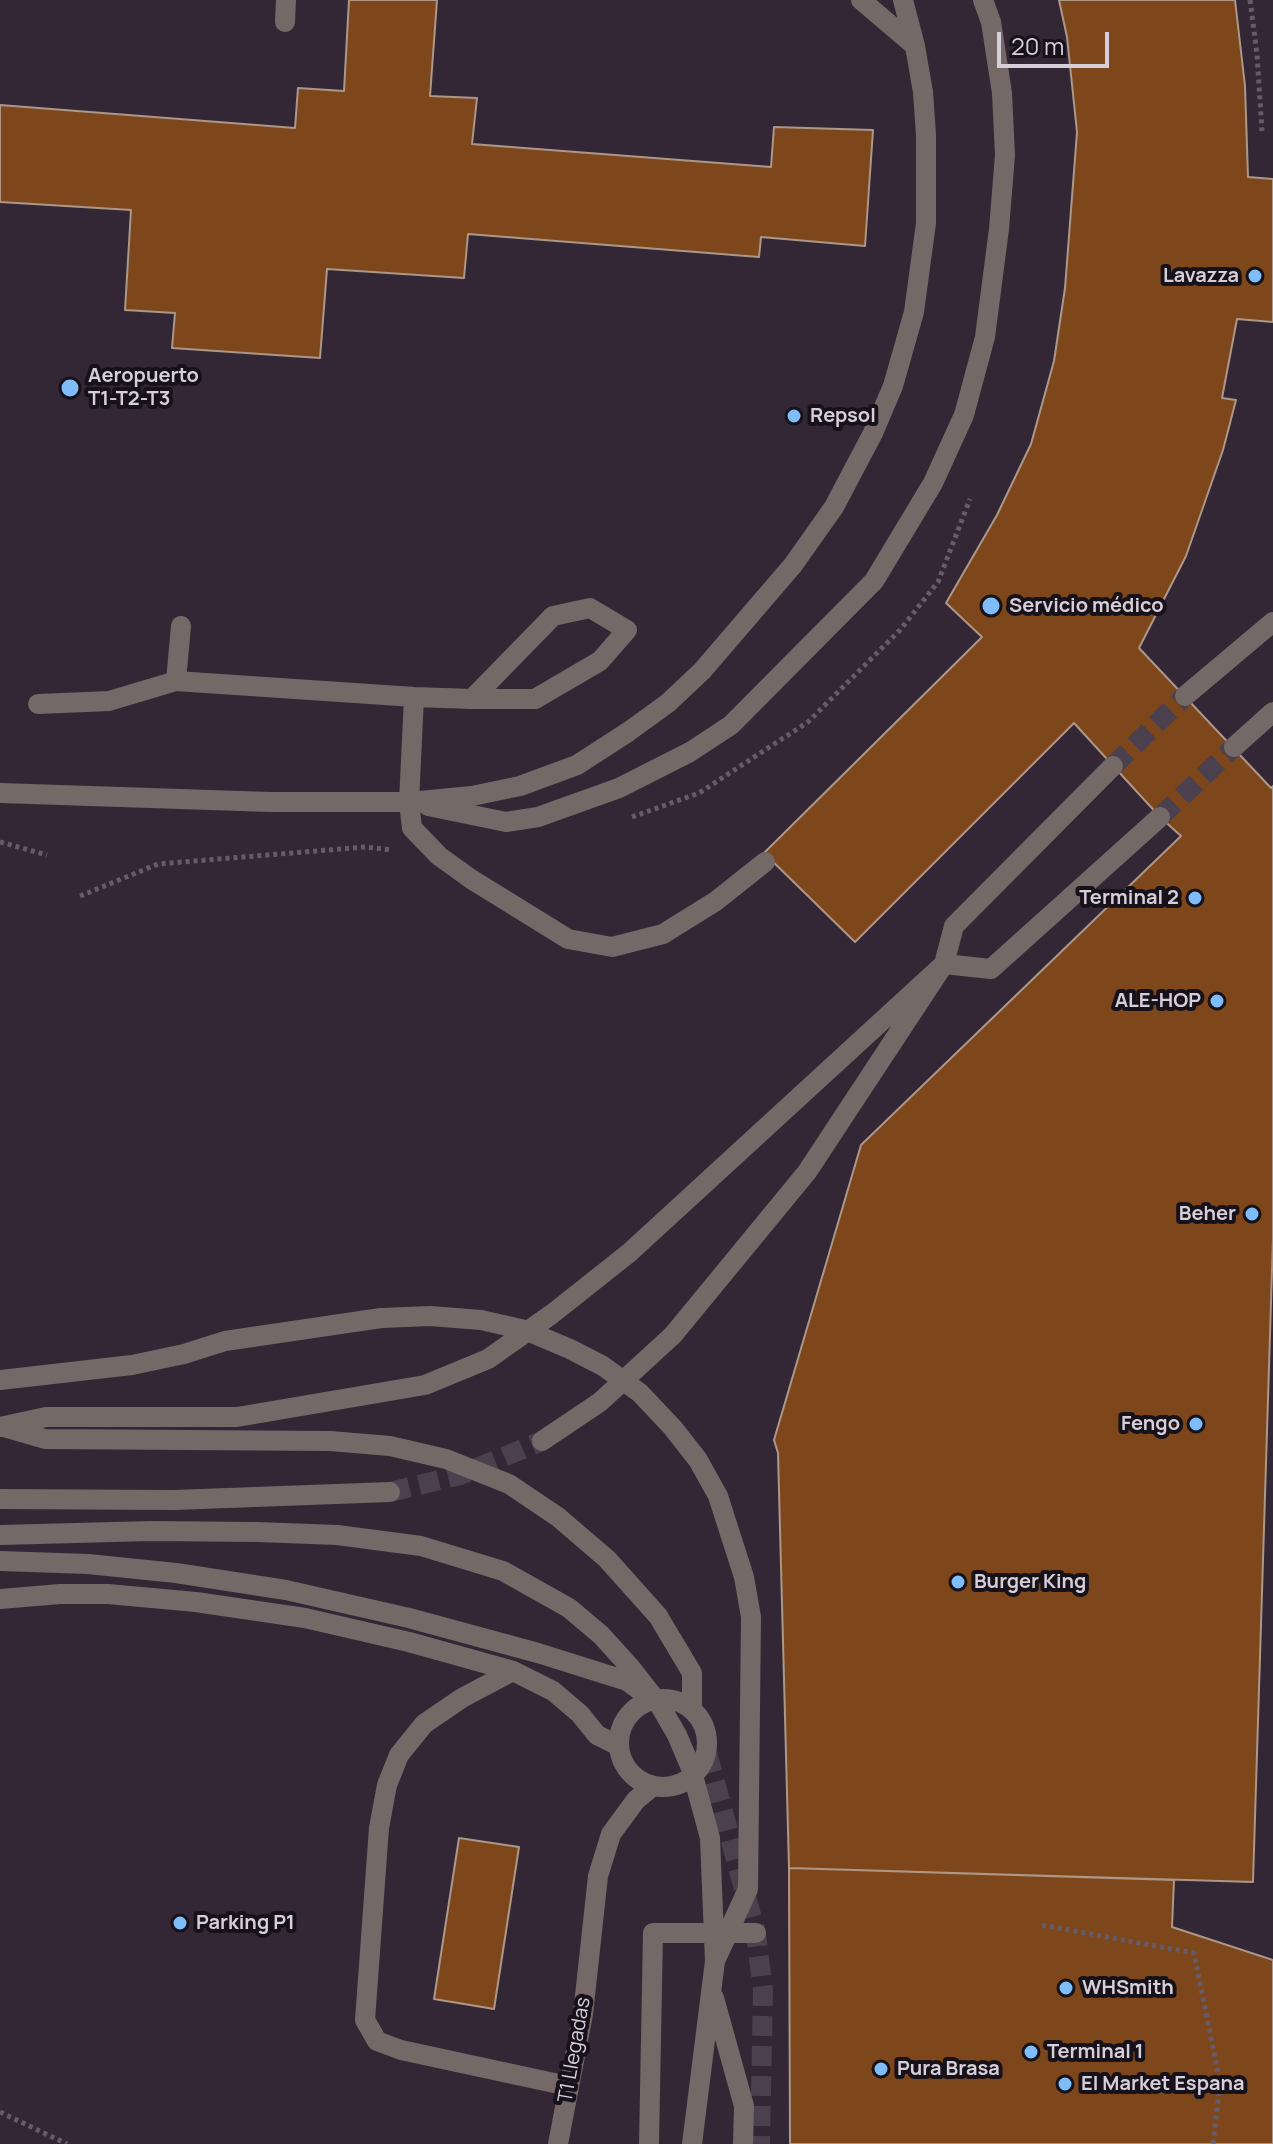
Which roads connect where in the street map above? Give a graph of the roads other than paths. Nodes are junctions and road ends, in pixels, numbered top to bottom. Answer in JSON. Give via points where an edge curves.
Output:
{"nodes":[{"id":1,"x":286,"y":0,"type":"edge"},
{"id":2,"x":861,"y":0,"type":"edge"},
{"id":3,"x":903,"y":0,"type":"edge"},
{"id":4,"x":983,"y":0,"type":"edge"},
{"id":5,"x":285,"y":22,"type":"dead end"},
{"id":6,"x":915,"y":46,"type":"junction"},
{"id":7,"x":1273,"y":622,"type":"edge"},
{"id":8,"x":181,"y":626,"type":"dead end"},
{"id":9,"x":176,"y":681,"type":"junction"},
{"id":10,"x":1185,"y":696,"type":"tunnel mouth"},
{"id":11,"x":414,"y":697,"type":"junction"},
{"id":12,"x":472,"y":699,"type":"junction"},
{"id":13,"x":38,"y":704,"type":"dead end"},
{"id":14,"x":1273,"y":712,"type":"edge"},
{"id":15,"x":1234,"y":747,"type":"tunnel mouth"},
{"id":16,"x":1113,"y":766,"type":"tunnel mouth"},
{"id":17,"x":0,"y":793,"type":"edge"},
{"id":18,"x":409,"y":802,"type":"junction"},
{"id":19,"x":1160,"y":817,"type":"tunnel mouth"},
{"id":20,"x":765,"y":862,"type":"dead end"},
{"id":21,"x":944,"y":964,"type":"junction"},
{"id":22,"x":0,"y":1380,"type":"edge"},
{"id":23,"x":1,"y":1427,"type":"edge"},
{"id":24,"x":542,"y":1441,"type":"tunnel mouth"},
{"id":25,"x":390,"y":1492,"type":"tunnel mouth"},
{"id":26,"x":0,"y":1499,"type":"edge"},
{"id":27,"x":0,"y":1535,"type":"edge"},
{"id":28,"x":0,"y":1561,"type":"edge"},
{"id":29,"x":4,"y":1603,"type":"edge"},
{"id":30,"x":513,"y":1671,"type":"junction"},
{"id":31,"x":652,"y":1700,"type":"junction"},
{"id":32,"x":692,"y":1708,"type":"junction"},
{"id":33,"x":619,"y":1746,"type":"junction"},
{"id":34,"x":653,"y":1786,"type":"junction"},
{"id":35,"x":756,"y":1933,"type":"dead end"},
{"id":36,"x":715,"y":1961,"type":"junction"},
{"id":37,"x":712,"y":1990,"type":"junction"},
{"id":38,"x":568,"y":2086,"type":"junction"},
{"id":39,"x":558,"y":2144,"type":"edge"},
{"id":40,"x":649,"y":2144,"type":"edge"},
{"id":41,"x":692,"y":2144,"type":"edge"},
{"id":42,"x":743,"y":2144,"type":"edge"}],
"edges":[{"from":1,"to":5,"type":"street"},
{"from":2,"to":6,"type":"street"},
{"from":3,"to":6,"type":"street"},
{"from":4,"to":18,"type":"street","via":[[1002,93],[1005,155],[985,337],[964,415],[933,483],[874,581],[731,725],[619,788],[538,817],[506,822]]},
{"from":6,"to":18,"type":"street","via":[[927,180],[914,312],[893,386],[834,507],[793,565],[702,671],[628,732],[577,765],[520,786]]},
{"from":7,"to":10,"type":"street"},
{"from":8,"to":9,"type":"street"},
{"from":9,"to":11,"type":"street"},
{"from":9,"to":13,"type":"street","via":[[109,701]]},
{"from":11,"to":12,"type":"street"},
{"from":11,"to":18,"type":"street"},
{"from":12,"to":12,"type":"street","via":[[535,699],[600,661],[627,630],[590,608],[553,616]]},
{"from":14,"to":15,"type":"street"},
{"from":16,"to":21,"type":"street","via":[[954,926]]},
{"from":17,"to":18,"type":"street"},
{"from":18,"to":20,"type":"street","via":[[412,828],[471,879],[568,939],[612,947],[663,934]]},
{"from":19,"to":21,"type":"street","via":[[991,969]]},
{"from":21,"to":23,"type":"street","via":[[629,1253],[488,1359],[425,1385],[237,1417],[46,1417]]},
{"from":21,"to":24,"type":"street","via":[[807,1172],[673,1335],[600,1402]]},
{"from":22,"to":36,"type":"street","via":[[132,1365],[225,1341],[430,1316],[525,1330],[603,1366],[640,1393],[690,1449],[718,1496],[751,1617],[748,1889]]},
{"from":23,"to":32,"type":"street","via":[[45,1439],[390,1446],[446,1459],[509,1484],[607,1559],[658,1616],[692,1673]]},
{"from":25,"to":26,"type":"street","via":[[174,1500]]},
{"from":27,"to":36,"type":"street","via":[[337,1535],[458,1555],[543,1591],[611,1646],[659,1704],[677,1735],[710,1838]]},
{"from":28,"to":31,"type":"street","via":[[176,1573],[286,1590],[538,1653],[627,1681]]},
{"from":29,"to":30,"type":"street","via":[[108,1594],[196,1602],[305,1618]]},
{"from":30,"to":33,"type":"street","via":[[553,1691],[597,1735]]},
{"from":30,"to":38,"type":"street","via":[[424,1724],[399,1755],[379,1828],[365,2020],[377,2041],[401,2050]]},
{"from":31,"to":32,"type":"street","via":[[673,1699]]},
{"from":31,"to":33,"type":"street","via":[[629,1714]]},
{"from":32,"to":34,"type":"street","via":[[706,1729],[707,1753],[693,1776],[679,1784]]},
{"from":33,"to":34,"type":"street","via":[[635,1777]]},
{"from":34,"to":38,"type":"street","name":"T1 Llegadas","via":[[611,1834],[598,1876],[583,2014]]},
{"from":35,"to":40,"type":"street","via":[[653,1933]]},
{"from":36,"to":37,"type":"street"},
{"from":37,"to":41,"type":"street"},
{"from":37,"to":42,"type":"street","via":[[744,2106]]},
{"from":38,"to":39,"type":"street","name":"T1 Llegadas"}]}
